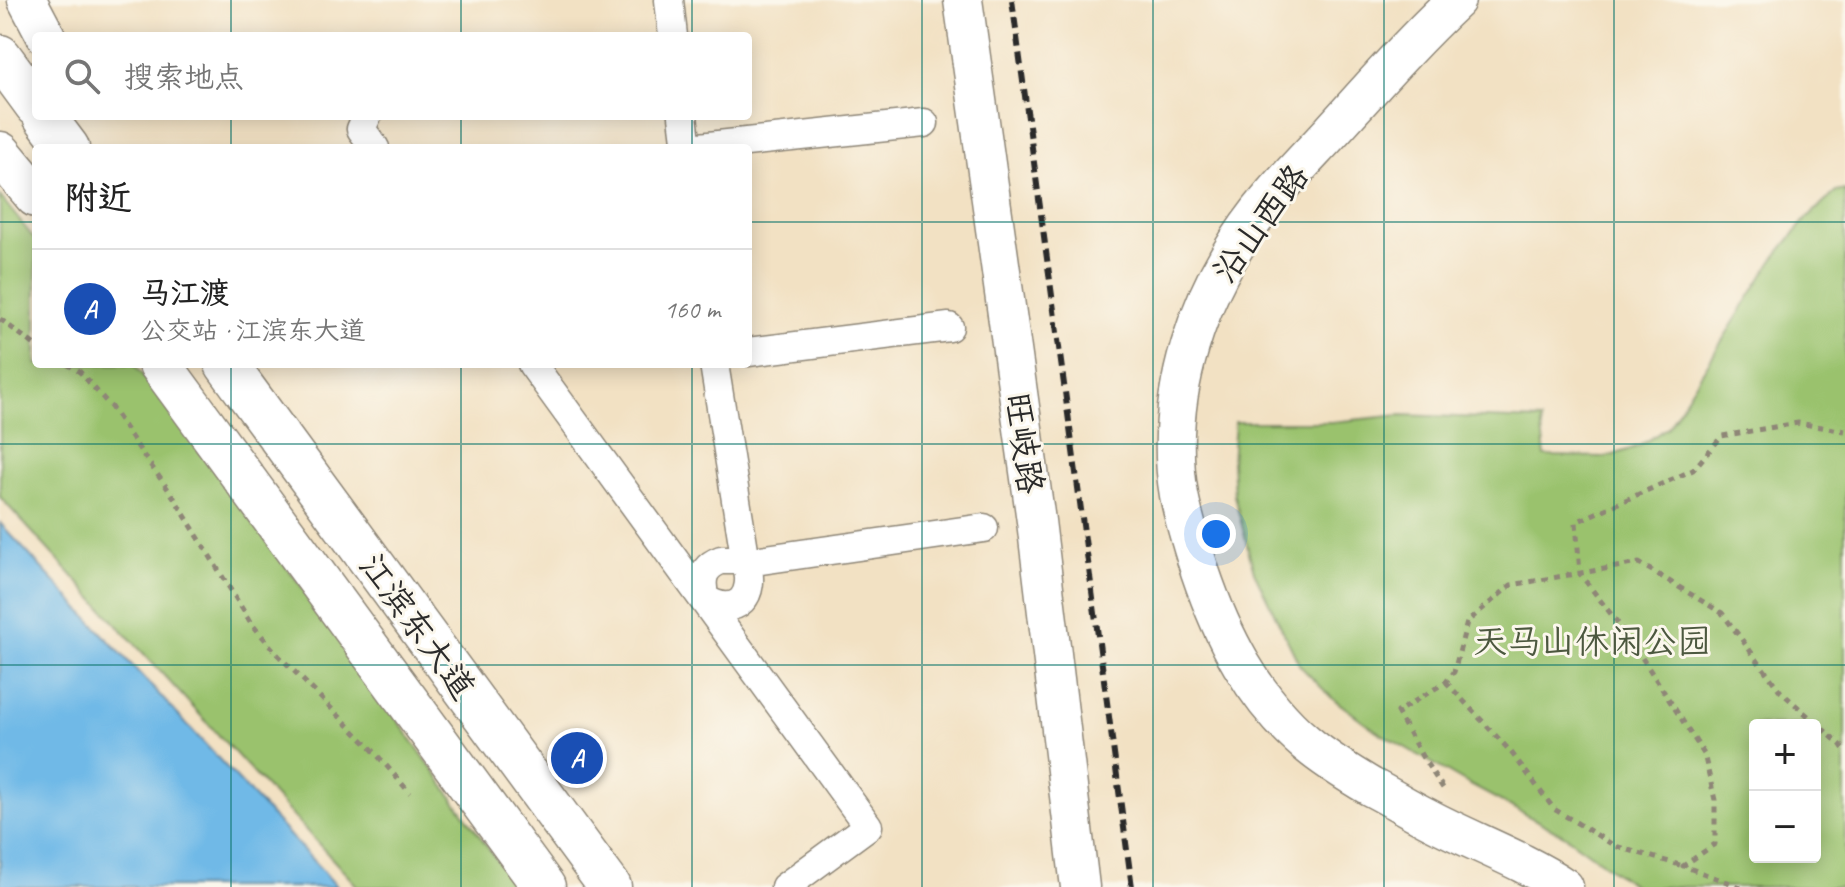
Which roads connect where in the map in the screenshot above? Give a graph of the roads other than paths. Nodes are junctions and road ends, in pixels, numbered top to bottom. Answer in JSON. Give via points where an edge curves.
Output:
{"nodes":[{"id":1,"x":27,"y":0,"type":"edge"},
{"id":2,"x":669,"y":0,"type":"edge"},
{"id":3,"x":963,"y":0,"type":"edge"},
{"id":4,"x":1456,"y":0,"type":"edge"},
{"id":5,"x":44,"y":32,"type":"edge"},
{"id":6,"x":673,"y":32,"type":"edge"},
{"id":7,"x":0,"y":56,"type":"edge"},
{"id":8,"x":32,"y":100,"type":"edge"},
{"id":9,"x":47,"y":120,"type":"edge"},
{"id":10,"x":65,"y":120,"type":"edge"},
{"id":11,"x":365,"y":120,"type":"edge"},
{"id":12,"x":684,"y":120,"type":"edge"},
{"id":13,"x":924,"y":123,"type":"dead end"},
{"id":14,"x":67,"y":144,"type":"edge"},
{"id":15,"x":69,"y":144,"type":"edge"},
{"id":16,"x":372,"y":144,"type":"edge"},
{"id":17,"x":688,"y":144,"type":"edge"},
{"id":18,"x":727,"y":144,"type":"edge"},
{"id":19,"x":0,"y":153,"type":"edge"},
{"id":20,"x":32,"y":191,"type":"edge"},
{"id":21,"x":949,"y":327,"type":"dead end"},
{"id":22,"x":752,"y":352,"type":"edge"},
{"id":23,"x":163,"y":368,"type":"edge"},
{"id":24,"x":229,"y":368,"type":"edge"},
{"id":25,"x":535,"y":368,"type":"edge"},
{"id":26,"x":715,"y":368,"type":"edge"},
{"id":27,"x":984,"y":528,"type":"dead end"},
{"id":28,"x":746,"y":562,"type":"junction"},
{"id":29,"x":705,"y":599,"type":"junction"},
{"id":30,"x":544,"y":887,"type":"edge"},
{"id":31,"x":610,"y":887,"type":"edge"},
{"id":32,"x":785,"y":887,"type":"edge"},
{"id":33,"x":1080,"y":887,"type":"edge"},
{"id":34,"x":1564,"y":887,"type":"edge"}],
"edges":[{"from":1,"to":5,"type":"street"},
{"from":2,"to":6,"type":"street"},
{"from":3,"to":33,"type":"street","name":"旺岐路","via":[[1036,521]]},
{"from":4,"to":34,"type":"street","name":"沿山西路","via":[[1270,198],[1220,271],[1193,335],[1181,384],[1176,438],[1179,494],[1204,583],[1227,638],[1253,685],[1290,729],[1329,761],[1423,816]]},
{"from":7,"to":8,"type":"main road"},
{"from":9,"to":14,"type":"main road"},
{"from":10,"to":15,"type":"street"},
{"from":11,"to":16,"type":"street","via":[[361,129]]},
{"from":12,"to":17,"type":"street"},
{"from":13,"to":18,"type":"street"},
{"from":19,"to":20,"type":"main road"},
{"from":21,"to":22,"type":"street"},
{"from":23,"to":30,"type":"main road","name":"江滨东大道"},
{"from":24,"to":31,"type":"main road","name":"江滨东大道"},
{"from":25,"to":29,"type":"street"},
{"from":26,"to":28,"type":"street"},
{"from":27,"to":28,"type":"street"},
{"from":28,"to":29,"type":"street","via":[[749,588],[741,602],[726,607]]},
{"from":29,"to":32,"type":"street","via":[[868,826]]}]}
